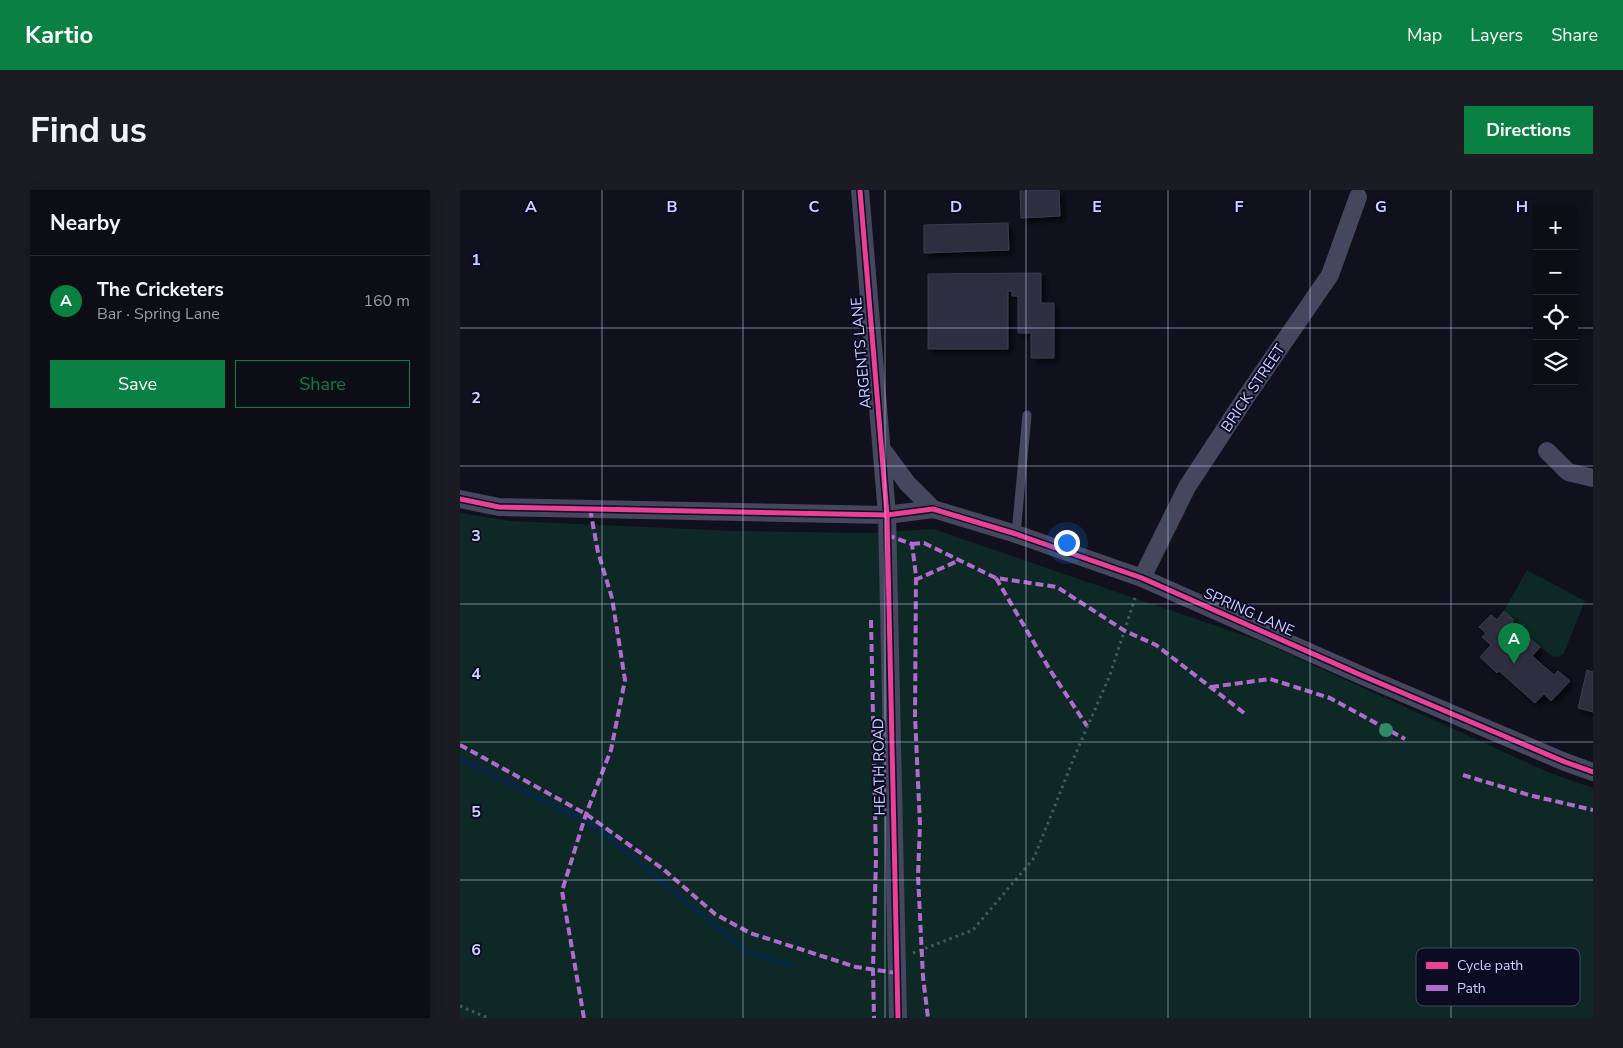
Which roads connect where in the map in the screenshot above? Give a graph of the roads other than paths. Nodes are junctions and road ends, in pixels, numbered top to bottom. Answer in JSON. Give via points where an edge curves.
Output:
{"nodes":[{"id":1,"x":860,"y":190,"type":"edge"},
{"id":2,"x":1358,"y":197,"type":"dead end"},
{"id":3,"x":1027,"y":415,"type":"dead end"},
{"id":4,"x":881,"y":448,"type":"junction"},
{"id":5,"x":1546,"y":451,"type":"dead end"},
{"id":6,"x":1593,"y":478,"type":"edge"},
{"id":7,"x":460,"y":499,"type":"edge"},
{"id":8,"x":933,"y":509,"type":"junction"},
{"id":9,"x":886,"y":515,"type":"junction"},
{"id":10,"x":1016,"y":534,"type":"junction"},
{"id":11,"x":1142,"y":578,"type":"junction"},
{"id":12,"x":1593,"y":772,"type":"edge"},
{"id":13,"x":898,"y":1018,"type":"edge"}],
"edges":[{"from":1,"to":4,"type":"street","name":"ARGENTS LANE"},
{"from":2,"to":11,"type":"street","name":"BRICK STREET","via":[[1330,275],[1187,487]]},
{"from":3,"to":10,"type":"lane"},
{"from":4,"to":8,"type":"street","name":"SPRING LANE","via":[[907,483]]},
{"from":4,"to":9,"type":"street","name":"ARGENTS LANE"},
{"from":5,"to":6,"type":"street","via":[[1568,472]]},
{"from":7,"to":9,"type":"street","name":"SPRING LANE","via":[[498,507]]},
{"from":8,"to":9,"type":"street","name":"SPRING LANE"},
{"from":8,"to":10,"type":"street","name":"SPRING LANE"},
{"from":9,"to":13,"type":"street","name":"HEATH ROAD"},
{"from":10,"to":11,"type":"street","name":"SPRING LANE"},
{"from":11,"to":12,"type":"street","name":"SPRING LANE","via":[[1363,676]]}]}
